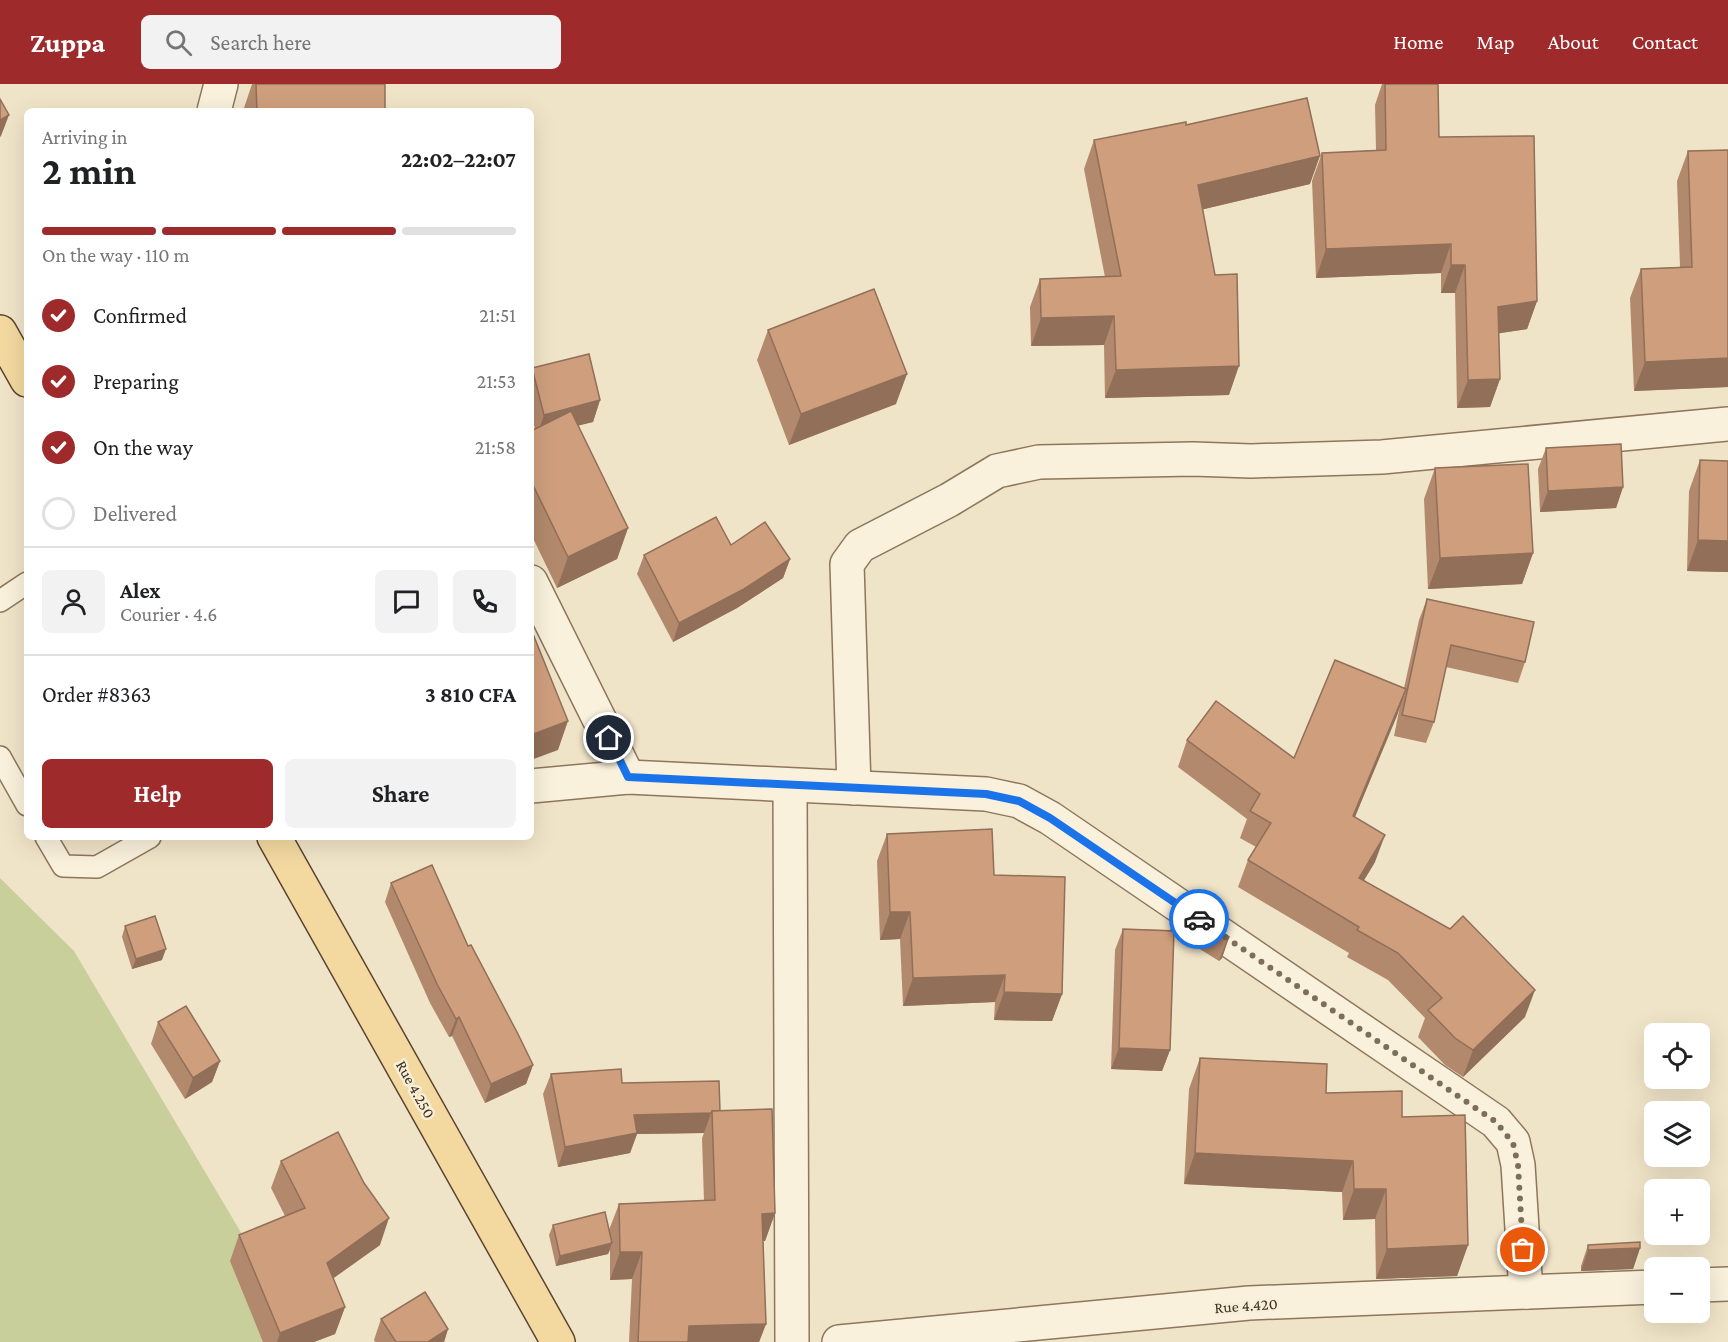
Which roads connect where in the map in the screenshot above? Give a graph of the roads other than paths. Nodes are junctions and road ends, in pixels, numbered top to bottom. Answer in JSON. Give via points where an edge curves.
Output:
{"nodes":[{"id":1,"x":221,"y":84,"type":"edge"},
{"id":2,"x":215,"y":108,"type":"edge"},
{"id":3,"x":0,"y":332,"type":"edge"},
{"id":4,"x":24,"y":370,"type":"edge"},
{"id":5,"x":1728,"y":424,"type":"edge"},
{"id":6,"x":24,"y":585,"type":"edge"},
{"id":7,"x":534,"y":588,"type":"edge"},
{"id":8,"x":0,"y":601,"type":"edge"},
{"id":9,"x":0,"y":757,"type":"edge"},
{"id":10,"x":628,"y":777,"type":"junction"},
{"id":11,"x":534,"y":786,"type":"edge"},
{"id":12,"x":790,"y":786,"type":"junction"},
{"id":13,"x":854,"y":788,"type":"junction"},
{"id":14,"x":24,"y":800,"type":"edge"},
{"id":15,"x":48,"y":840,"type":"edge"},
{"id":16,"x":145,"y":840,"type":"edge"},
{"id":17,"x":275,"y":840,"type":"edge"},
{"id":18,"x":1728,"y":1284,"type":"edge"},
{"id":19,"x":1710,"y":1285,"type":"edge"},
{"id":20,"x":1644,"y":1287,"type":"edge"},
{"id":21,"x":1526,"y":1292,"type":"junction"},
{"id":22,"x":558,"y":1342,"type":"edge"},
{"id":23,"x":792,"y":1342,"type":"edge"},
{"id":24,"x":839,"y":1342,"type":"edge"}],
"edges":[{"from":1,"to":2,"type":"street"},
{"from":3,"to":4,"type":"main road"},
{"from":5,"to":13,"type":"street","via":[[1382,457],[1039,462],[997,471],[861,546],[847,564]]},
{"from":6,"to":8,"type":"lane"},
{"from":7,"to":10,"type":"street"},
{"from":9,"to":14,"type":"lane"},
{"from":10,"to":11,"type":"street"},
{"from":10,"to":12,"type":"street"},
{"from":12,"to":13,"type":"street"},
{"from":12,"to":23,"type":"street"},
{"from":13,"to":21,"type":"street","via":[[986,794],[1019,801],[1050,818],[1496,1122],[1513,1143],[1518,1165]]},
{"from":15,"to":16,"type":"lane","via":[[63,866],[97,867]]},
{"from":17,"to":22,"type":"main road","name":"Rue 4.250"},
{"from":18,"to":19,"type":"street"},
{"from":20,"to":21,"type":"street","name":"Rue 4.420"},
{"from":21,"to":24,"type":"street","name":"Rue 4.420","via":[[1249,1303]]}]}
